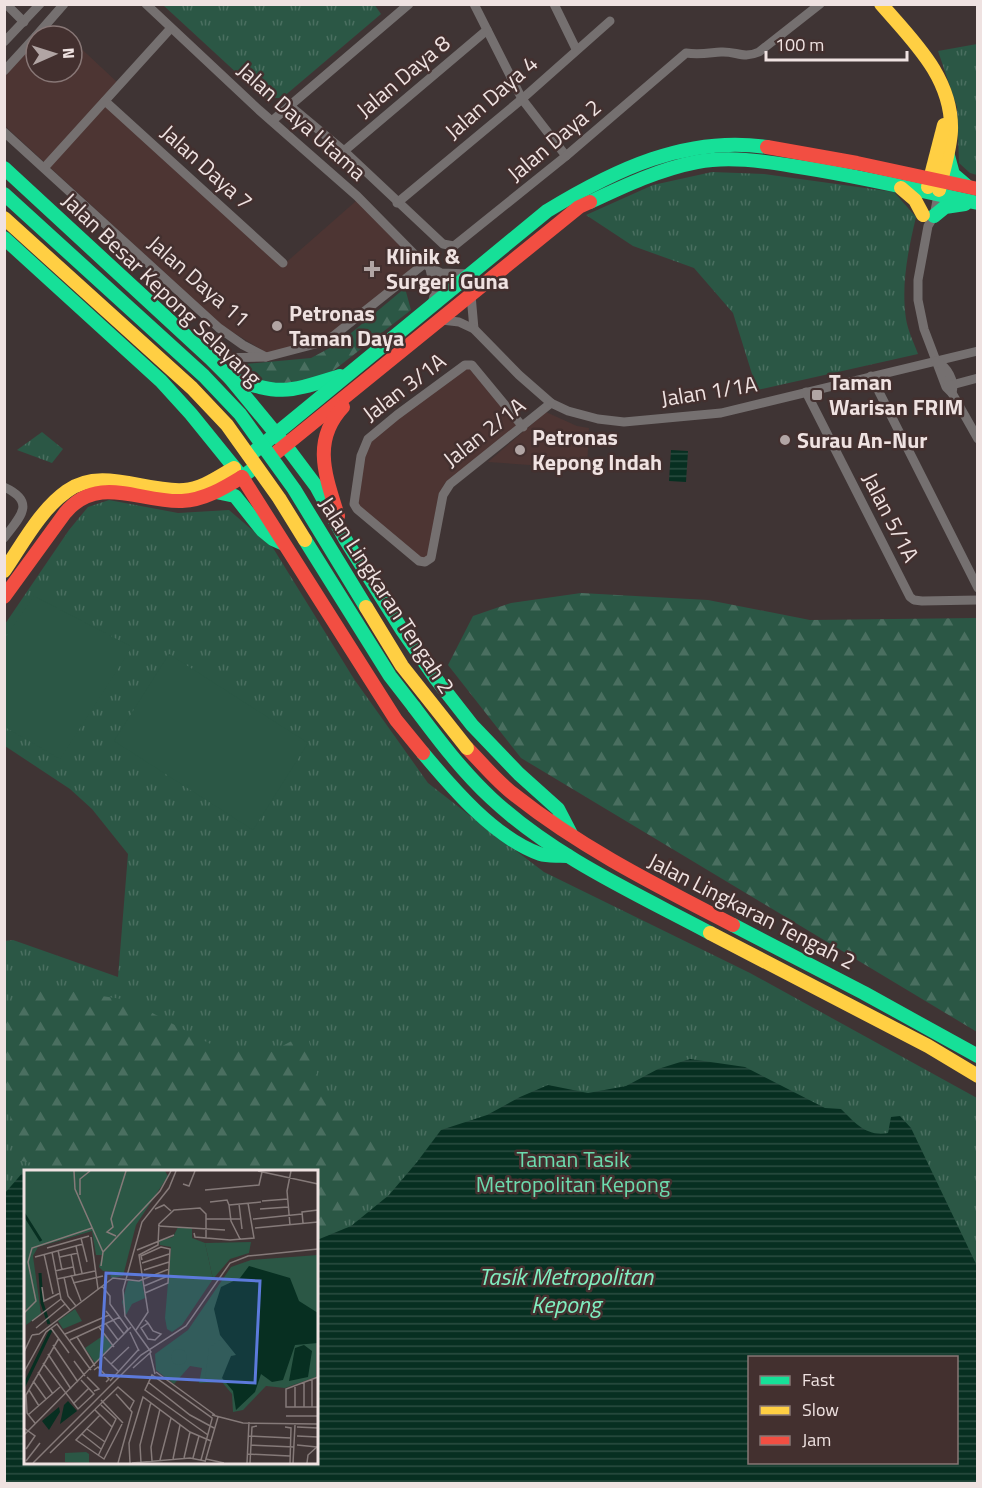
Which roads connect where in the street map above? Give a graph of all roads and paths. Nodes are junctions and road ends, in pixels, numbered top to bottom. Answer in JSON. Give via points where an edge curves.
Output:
{"nodes":[{"id":1,"x":6,"y":4,"type":"edge"},
{"id":2,"x":40,"y":4,"type":"edge"},
{"id":3,"x":64,"y":4,"type":"edge"},
{"id":4,"x":146,"y":4,"type":"edge"},
{"id":5,"x":409,"y":4,"type":"edge"},
{"id":6,"x":474,"y":4,"type":"edge"},
{"id":7,"x":554,"y":4,"type":"edge"},
{"id":8,"x":820,"y":4,"type":"edge"},
{"id":9,"x":881,"y":4,"type":"edge"},
{"id":10,"x":894,"y":4,"type":"edge"},
{"id":11,"x":894,"y":20,"type":"junction"},
{"id":12,"x":610,"y":21,"type":"dead end"},
{"id":13,"x":24,"y":22,"type":"junction"},
{"id":14,"x":46,"y":24,"type":"edge"},
{"id":15,"x":171,"y":28,"type":"junction"},
{"id":16,"x":487,"y":30,"type":"junction"},
{"id":17,"x":4,"y":42,"type":"edge"},
{"id":18,"x":24,"y":49,"type":"edge"},
{"id":19,"x":576,"y":49,"type":"junction"},
{"id":20,"x":4,"y":71,"type":"edge"},
{"id":21,"x":522,"y":99,"type":"junction"},
{"id":22,"x":105,"y":100,"type":"junction"},
{"id":23,"x":290,"y":106,"type":"junction"},
{"id":24,"x":949,"y":115,"type":"junction"},
{"id":25,"x":273,"y":120,"type":"junction"},
{"id":26,"x":4,"y":132,"type":"edge"},
{"id":27,"x":344,"y":152,"type":"junction"},
{"id":28,"x":946,"y":152,"type":"junction"},
{"id":29,"x":566,"y":156,"type":"junction"},
{"id":30,"x":4,"y":168,"type":"edge"},
{"id":31,"x":44,"y":168,"type":"junction"},
{"id":32,"x":897,"y":185,"type":"junction"},
{"id":33,"x":934,"y":186,"type":"junction"},
{"id":34,"x":973,"y":188,"type":"edge"},
{"id":35,"x":4,"y":194,"type":"edge"},
{"id":36,"x":397,"y":203,"type":"junction"},
{"id":37,"x":977,"y":203,"type":"edge"},
{"id":38,"x":4,"y":218,"type":"edge"},
{"id":39,"x":928,"y":219,"type":"junction"},
{"id":40,"x":4,"y":238,"type":"edge"},
{"id":41,"x":283,"y":263,"type":"dead end"},
{"id":42,"x":427,"y":266,"type":"junction"},
{"id":43,"x":472,"y":273,"type":"junction"},
{"id":44,"x":471,"y":295,"type":"junction"},
{"id":45,"x":432,"y":307,"type":"junction"},
{"id":46,"x":442,"y":320,"type":"junction"},
{"id":47,"x":474,"y":329,"type":"junction"},
{"id":48,"x":978,"y":351,"type":"edge"},
{"id":49,"x":266,"y":357,"type":"junction"},
{"id":50,"x":210,"y":358,"type":"junction"},
{"id":51,"x":936,"y":361,"type":"junction"},
{"id":52,"x":348,"y":374,"type":"junction"},
{"id":53,"x":871,"y":376,"type":"junction"},
{"id":54,"x":978,"y":378,"type":"edge"},
{"id":55,"x":234,"y":383,"type":"junction"},
{"id":56,"x":359,"y":385,"type":"junction"},
{"id":57,"x":951,"y":388,"type":"junction"},
{"id":58,"x":806,"y":392,"type":"junction"},
{"id":59,"x":551,"y":403,"type":"junction"},
{"id":60,"x":191,"y":414,"type":"junction"},
{"id":61,"x":523,"y":427,"type":"junction"},
{"id":62,"x":276,"y":433,"type":"junction"},
{"id":63,"x":978,"y":439,"type":"edge"},
{"id":64,"x":286,"y":446,"type":"junction"},
{"id":65,"x":238,"y":473,"type":"junction"},
{"id":66,"x":316,"y":486,"type":"junction"},
{"id":67,"x":4,"y":487,"type":"edge"},
{"id":68,"x":68,"y":490,"type":"junction"},
{"id":69,"x":216,"y":492,"type":"junction"},
{"id":70,"x":76,"y":502,"type":"junction"},
{"id":71,"x":272,"y":524,"type":"junction"},
{"id":72,"x":4,"y":538,"type":"edge"},
{"id":73,"x":345,"y":539,"type":"junction"},
{"id":74,"x":286,"y":545,"type":"junction"},
{"id":75,"x":425,"y":562,"type":"joint"},
{"id":76,"x":4,"y":571,"type":"edge"},
{"id":77,"x":978,"y":588,"type":"edge"},
{"id":78,"x":4,"y":597,"type":"edge"},
{"id":79,"x":978,"y":600,"type":"edge"},
{"id":80,"x":572,"y":837,"type":"junction"},
{"id":81,"x":569,"y":856,"type":"junction"},
{"id":82,"x":978,"y":1056,"type":"edge"},
{"id":83,"x":978,"y":1076,"type":"edge"}],
"edges":[{"from":1,"to":13,"type":"street"},
{"from":2,"to":13,"type":"street"},
{"from":3,"to":14,"type":"street"},
{"from":4,"to":15,"type":"street","name":"Jalan Daya Utama"},
{"from":5,"to":23,"type":"street"},
{"from":6,"to":16,"type":"street"},
{"from":7,"to":19,"type":"street"},
{"from":8,"to":29,"type":"street","name":"Jalan Daya 2","via":[[750,56],[723,51],[686,53]]},
{"from":9,"to":11,"type":"main road"},
{"from":10,"to":11,"type":"main road"},
{"from":11,"to":24,"type":"main road","via":[[937,74]]},
{"from":12,"to":19,"type":"street","name":"Jalan Daya 4"},
{"from":13,"to":17,"type":"street"},
{"from":15,"to":22,"type":"street"},
{"from":15,"to":25,"type":"street","name":"Jalan Daya Utama"},
{"from":16,"to":21,"type":"street"},
{"from":16,"to":27,"type":"street","name":"Jalan Daya 8"},
{"from":18,"to":20,"type":"street"},
{"from":19,"to":21,"type":"street","name":"Jalan Daya 4"},
{"from":21,"to":29,"type":"street"},
{"from":21,"to":36,"type":"street","name":"Jalan Daya 4"},
{"from":22,"to":31,"type":"street"},
{"from":22,"to":41,"type":"street","name":"Jalan Daya 7"},
{"from":23,"to":25,"type":"street"},
{"from":23,"to":27,"type":"street"},
{"from":24,"to":28,"type":"main road","via":[[951,130]]},
{"from":24,"to":33,"type":"main road","via":[[943,127]]},
{"from":25,"to":42,"type":"street","name":"Jalan Daya Utama"},
{"from":26,"to":31,"type":"street","name":"Jalan Daya 11"},
{"from":27,"to":36,"type":"street"},
{"from":28,"to":33,"type":"main road"},
{"from":28,"to":34,"type":"main road","via":[[953,174]]},
{"from":29,"to":36,"type":"street","name":"Jalan Daya 2","via":[[454,246],[443,244]]},
{"from":30,"to":50,"type":"main road","name":"Jalan Besar Kepong Selayang"},
{"from":31,"to":49,"type":"street","name":"Jalan Daya 11","via":[[219,328]]},
{"from":32,"to":33,"type":"main road"},
{"from":32,"to":39,"type":"main road","via":[[915,200]]},
{"from":32,"to":44,"type":"main road","via":[[827,170],[739,159],[688,164],[621,187],[579,207]]},
{"from":33,"to":34,"type":"main road"},
{"from":33,"to":37,"type":"main road"},
{"from":33,"to":39,"type":"street"},
{"from":33,"to":43,"type":"main road","via":[[830,157],[737,143],[687,150],[614,172],[572,195]]},
{"from":35,"to":80,"type":"main road","name":"Jalan Lingkaran Tengah 2","bridge":true,"via":[[204,376],[240,414],[294,489],[402,666],[467,748],[514,795]]},
{"from":37,"to":39,"type":"main road","via":[[950,205]]},
{"from":38,"to":81,"type":"main road","name":"Jalan Lingkaran Tengah 2","bridge":true,"via":[[192,388],[227,425],[279,498],[390,676],[454,759],[504,810]]},
{"from":39,"to":51,"type":"street","via":[[918,300],[921,321]]},
{"from":40,"to":60,"type":"main road","via":[[161,381]]},
{"from":42,"to":43,"type":"street","via":[[448,274]]},
{"from":42,"to":45,"type":"street","via":[[435,291]]},
{"from":42,"to":49,"type":"street","name":"Jalan Daya 11","via":[[327,341]]},
{"from":43,"to":45,"type":"main road"},
{"from":44,"to":46,"type":"main road"},
{"from":44,"to":47,"type":"street"},
{"from":45,"to":52,"type":"main road"},
{"from":46,"to":47,"type":"street","name":"Jalan 1/1A","via":[[459,321]]},
{"from":46,"to":56,"type":"main road"},
{"from":47,"to":59,"type":"street","name":"Jalan 1/1A"},
{"from":48,"to":51,"type":"street","name":"Jalan 1/1A"},
{"from":49,"to":50,"type":"street","name":"Jalan Daya 11"},
{"from":50,"to":55,"type":"main road","name":"Jalan Besar Kepong Selayang"},
{"from":51,"to":53,"type":"street","name":"Jalan 1/1A"},
{"from":51,"to":57,"type":"street","via":[[945,366]]},
{"from":52,"to":55,"type":"main road","via":[[277,392]]},
{"from":52,"to":62,"type":"main road"},
{"from":53,"to":58,"type":"street","name":"Jalan 1/1A"},
{"from":53,"to":77,"type":"street"},
{"from":54,"to":57,"type":"street"},
{"from":55,"to":60,"type":"main road","via":[[242,414],[233,431],[216,431]]},
{"from":55,"to":62,"type":"main road","name":"Jalan Besar Kepong Selayang"},
{"from":56,"to":64,"type":"main road"},
{"from":56,"to":73,"type":"main road","via":[[329,424],[325,437],[327,481]]},
{"from":57,"to":63,"type":"street"},
{"from":58,"to":59,"type":"street","name":"Jalan 1/1A","via":[[721,413],[624,422],[568,411]]},
{"from":58,"to":79,"type":"street","name":"Jalan 5/1A","via":[[910,597],[922,601]]},
{"from":59,"to":61,"type":"street","name":"Jalan 2/1A"},
{"from":60,"to":65,"type":"main road"},
{"from":61,"to":75,"type":"street","name":"Jalan 2/1A","via":[[450,484],[443,495],[431,558]]},
{"from":61,"to":75,"type":"street","name":"Jalan 3/1A","via":[[472,364],[468,364],[368,439],[361,456],[354,504],[419,561]]},
{"from":62,"to":64,"type":"main road","name":"Jalan Besar Kepong Selayang"},
{"from":62,"to":65,"type":"main road"},
{"from":64,"to":65,"type":"main road"},
{"from":64,"to":66,"type":"main road","name":"Jalan Besar Kepong Selayang"},
{"from":65,"to":68,"type":"main road","via":[[184,490],[107,481],[89,482]]},
{"from":65,"to":69,"type":"main road"},
{"from":65,"to":71,"type":"main road"},
{"from":66,"to":71,"type":"main road","via":[[301,480],[279,486],[270,504]]},
{"from":66,"to":73,"type":"main road","name":"Jalan Besar Kepong Selayang"},
{"from":67,"to":72,"type":"street","via":[[18,493],[24,502],[23,512]]},
{"from":68,"to":70,"type":"street"},
{"from":68,"to":76,"type":"main road","via":[[50,507]]},
{"from":69,"to":70,"type":"main road","via":[[197,499],[167,502],[107,491]]},
{"from":69,"to":74,"type":"main road","via":[[235,496],[262,530]]},
{"from":70,"to":78,"type":"main road"},
{"from":71,"to":74,"type":"main road"},
{"from":73,"to":80,"type":"main road","via":[[436,679],[472,725],[558,809]]},
{"from":74,"to":81,"type":"main road","via":[[418,749],[482,815],[519,843],[541,854]]},
{"from":80,"to":82,"type":"main road","name":"Jalan Lingkaran Tengah 2","via":[[621,867]]},
{"from":81,"to":83,"type":"main road","name":"Jalan Lingkaran Tengah 2"}]}
